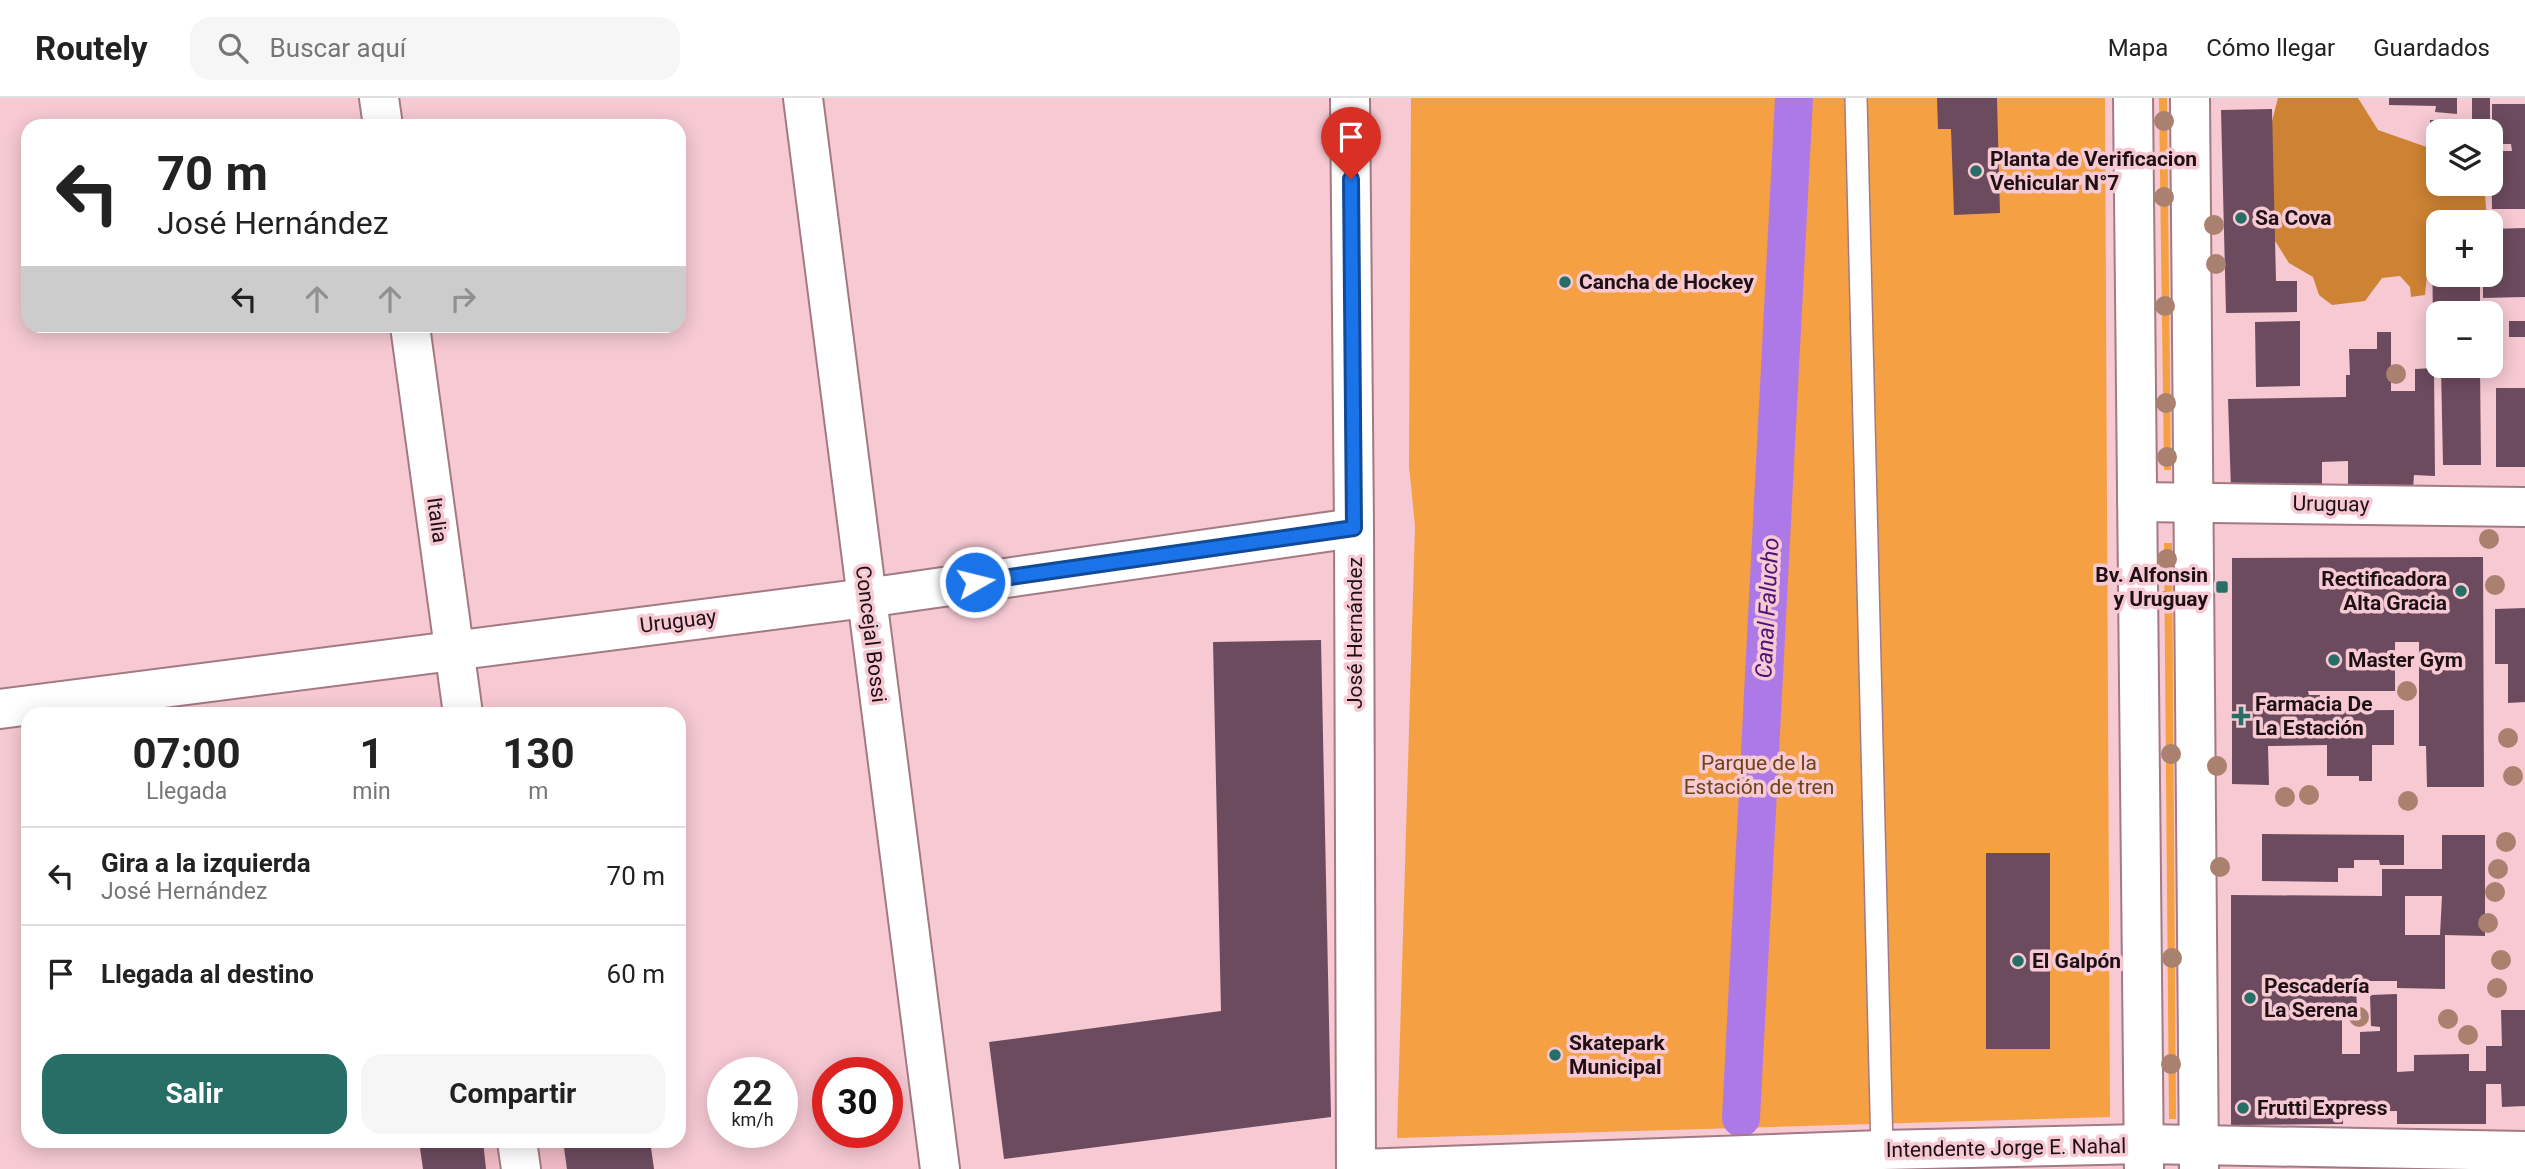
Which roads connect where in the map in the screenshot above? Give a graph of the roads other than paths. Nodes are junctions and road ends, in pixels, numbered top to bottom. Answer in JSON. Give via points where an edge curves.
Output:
{"nodes":[{"id":1,"x":379,"y":98,"type":"edge"},
{"id":2,"x":803,"y":98,"type":"edge"},
{"id":3,"x":1350,"y":98,"type":"edge"},
{"id":4,"x":1856,"y":98,"type":"edge"},
{"id":5,"x":2133,"y":98,"type":"edge"},
{"id":6,"x":2190,"y":98,"type":"edge"},
{"id":7,"x":382,"y":119,"type":"edge"},
{"id":8,"x":411,"y":333,"type":"edge"},
{"id":9,"x":2137,"y":502,"type":"junction"},
{"id":10,"x":2194,"y":502,"type":"junction"},
{"id":11,"x":2525,"y":507,"type":"edge"},
{"id":12,"x":1354,"y":528,"type":"junction"},
{"id":13,"x":866,"y":598,"type":"junction"},
{"id":14,"x":455,"y":650,"type":"junction"},
{"id":15,"x":462,"y":707,"type":"edge"},
{"id":16,"x":0,"y":709,"type":"edge"},
{"id":17,"x":518,"y":1148,"type":"edge"},
{"id":18,"x":1882,"y":1150,"type":"junction"},
{"id":19,"x":2525,"y":1150,"type":"edge"},
{"id":20,"x":2144,"y":1157,"type":"edge"},
{"id":21,"x":2199,"y":1157,"type":"edge"},
{"id":22,"x":521,"y":1169,"type":"edge"},
{"id":23,"x":940,"y":1169,"type":"edge"},
{"id":24,"x":1358,"y":1169,"type":"edge"}],
"edges":[{"from":1,"to":7,"type":"street"},
{"from":2,"to":13,"type":"street","name":"Concejal Bossi"},
{"from":3,"to":12,"type":"street","name":"José Hernández"},
{"from":4,"to":18,"type":"lane"},
{"from":5,"to":9,"type":"street"},
{"from":6,"to":10,"type":"street"},
{"from":8,"to":14,"type":"street","name":"Italia"},
{"from":9,"to":10,"type":"street","name":"Uruguay"},
{"from":9,"to":20,"type":"street"},
{"from":10,"to":11,"type":"street","name":"Uruguay"},
{"from":10,"to":21,"type":"street"},
{"from":12,"to":13,"type":"street","name":"Uruguay"},
{"from":12,"to":24,"type":"street","name":"José Hernández"},
{"from":13,"to":14,"type":"street","name":"Uruguay"},
{"from":13,"to":23,"type":"street","name":"Concejal Bossi"},
{"from":14,"to":15,"type":"street","name":"Italia"},
{"from":14,"to":16,"type":"street","name":"Uruguay"},
{"from":17,"to":22,"type":"street"},
{"from":18,"to":20,"type":"street","name":"Intendente Jorge E. Nahal"},
{"from":18,"to":24,"type":"street","name":"Intendente Jorge E. Nahal"},
{"from":19,"to":21,"type":"street","name":"Intendente Jorge E. Nahal"},
{"from":20,"to":21,"type":"street","name":"Intendente Jorge E. Nahal"}]}
